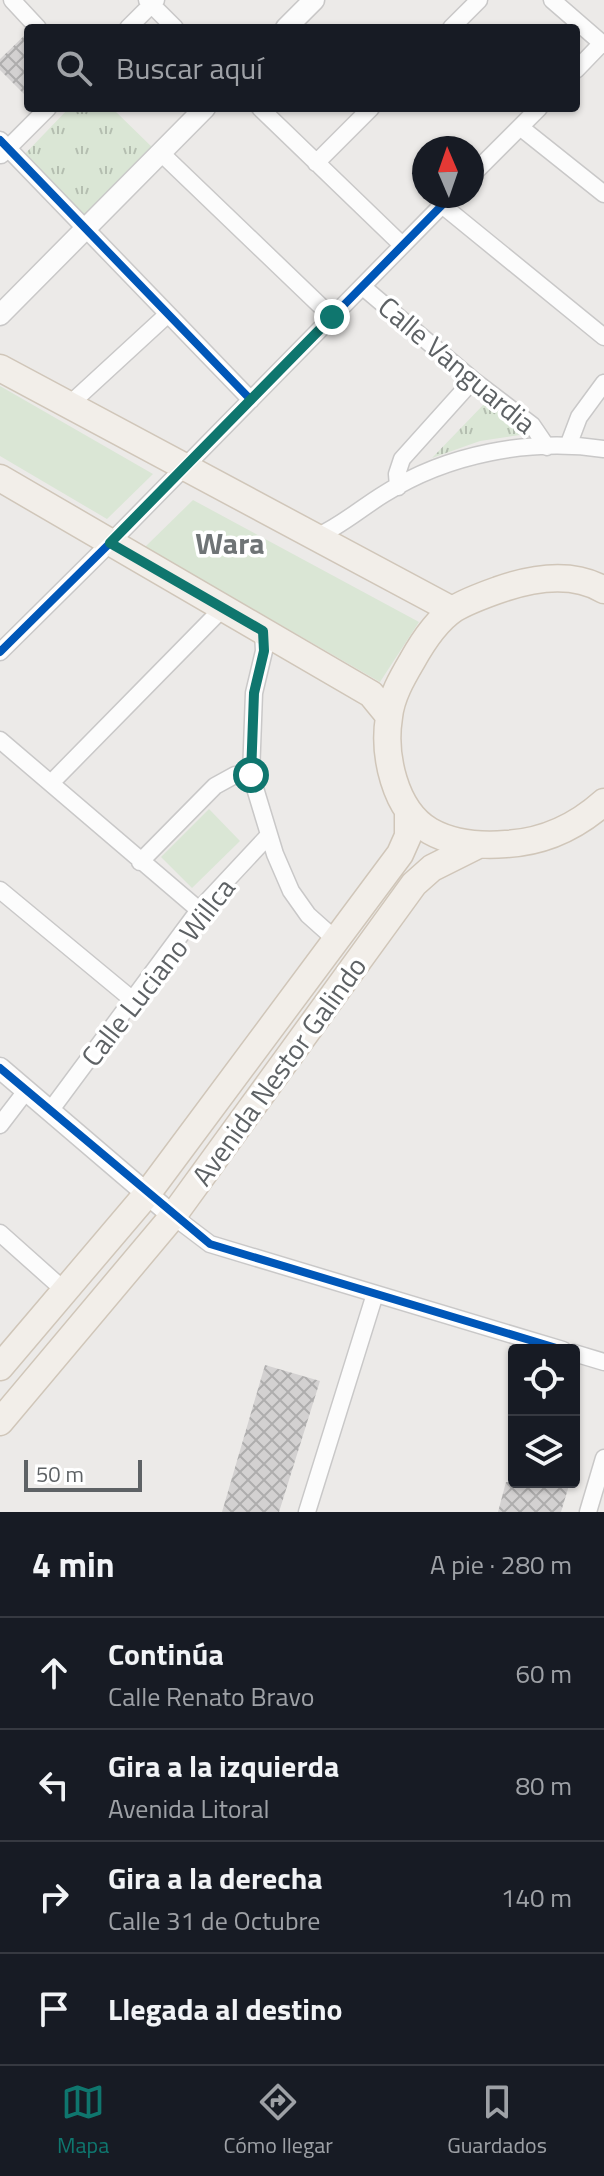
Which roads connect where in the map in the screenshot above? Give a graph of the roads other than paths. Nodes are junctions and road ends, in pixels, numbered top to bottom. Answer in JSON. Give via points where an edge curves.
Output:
{"nodes":[{"id":1,"x":12,"y":0,"type":"edge"},
{"id":2,"x":314,"y":0,"type":"edge"},
{"id":3,"x":479,"y":0,"type":"edge"},
{"id":4,"x":552,"y":0,"type":"edge"},
{"id":5,"x":152,"y":2,"type":"edge"},
{"id":6,"x":34,"y":24,"type":"edge"},
{"id":7,"x":132,"y":24,"type":"edge"},
{"id":8,"x":171,"y":24,"type":"edge"},
{"id":9,"x":290,"y":24,"type":"edge"},
{"id":10,"x":455,"y":24,"type":"edge"},
{"id":11,"x":580,"y":24,"type":"edge"},
{"id":12,"x":580,"y":24,"type":"edge"},
{"id":13,"x":603,"y":44,"type":"edge"},
{"id":14,"x":580,"y":66,"type":"edge"},
{"id":15,"x":44,"y":112,"type":"edge"},
{"id":16,"x":201,"y":112,"type":"edge"},
{"id":17,"x":264,"y":112,"type":"edge"},
{"id":18,"x":367,"y":112,"type":"edge"},
{"id":19,"x":535,"y":112,"type":"edge"},
{"id":20,"x":520,"y":127,"type":"junction"},
{"id":21,"x":3,"y":148,"type":"edge"},
{"id":22,"x":160,"y":152,"type":"junction"},
{"id":23,"x":316,"y":163,"type":"junction"},
{"id":24,"x":484,"y":163,"type":"edge"},
{"id":25,"x":604,"y":194,"type":"edge"},
{"id":26,"x":439,"y":208,"type":"edge"},
{"id":27,"x":456,"y":208,"type":"edge"},
{"id":28,"x":85,"y":228,"type":"junction"},
{"id":29,"x":402,"y":245,"type":"junction"},
{"id":30,"x":363,"y":287,"type":"junction"},
{"id":31,"x":168,"y":314,"type":"junction"},
{"id":32,"x":0,"y":315,"type":"edge"},
{"id":33,"x":332,"y":317,"type":"junction"},
{"id":34,"x":604,"y":337,"type":"edge"},
{"id":35,"x":0,"y":368,"type":"edge"},
{"id":36,"x":473,"y":380,"type":"junction"},
{"id":37,"x":604,"y":383,"type":"edge"},
{"id":38,"x":251,"y":400,"type":"junction"},
{"id":39,"x":69,"y":405,"type":"junction"},
{"id":40,"x":568,"y":446,"type":"junction"},
{"id":41,"x":547,"y":447,"type":"junction"},
{"id":42,"x":604,"y":449,"type":"edge"},
{"id":43,"x":183,"y":467,"type":"junction"},
{"id":44,"x":1,"y":479,"type":"edge"},
{"id":45,"x":398,"y":487,"type":"junction"},
{"id":46,"x":316,"y":537,"type":"junction"},
{"id":47,"x":110,"y":543,"type":"junction"},
{"id":48,"x":604,"y":590,"type":"edge"},
{"id":49,"x":222,"y":609,"type":"junction"},
{"id":50,"x":452,"y":610,"type":"junction"},
{"id":51,"x":263,"y":631,"type":"junction"},
{"id":52,"x":0,"y":652,"type":"edge"},
{"id":53,"x":389,"y":716,"type":"junction"},
{"id":54,"x":0,"y":740,"type":"edge"},
{"id":55,"x":251,"y":775,"type":"junction"},
{"id":56,"x":51,"y":783,"type":"junction"},
{"id":57,"x":604,"y":802,"type":"edge"},
{"id":58,"x":408,"y":811,"type":"junction"},
{"id":59,"x":593,"y":822,"type":"edge"},
{"id":60,"x":269,"y":835,"type":"junction"},
{"id":61,"x":476,"y":846,"type":"junction"},
{"id":62,"x":140,"y":862,"type":"junction"},
{"id":63,"x":0,"y":890,"type":"edge"},
{"id":64,"x":199,"y":910,"type":"junction"},
{"id":65,"x":336,"y":940,"type":"junction"},
{"id":66,"x":134,"y":1001,"type":"junction"},
{"id":67,"x":0,"y":1068,"type":"edge"},
{"id":68,"x":26,"y":1091,"type":"junction"},
{"id":69,"x":50,"y":1111,"type":"junction"},
{"id":70,"x":0,"y":1125,"type":"edge"},
{"id":71,"x":147,"y":1194,"type":"junction"},
{"id":72,"x":173,"y":1216,"type":"junction"},
{"id":73,"x":0,"y":1233,"type":"edge"},
{"id":74,"x":65,"y":1291,"type":"junction"},
{"id":75,"x":375,"y":1294,"type":"junction"},
{"id":76,"x":543,"y":1344,"type":"edge"},
{"id":77,"x":580,"y":1355,"type":"edge"},
{"id":78,"x":604,"y":1362,"type":"edge"},
{"id":79,"x":0,"y":1367,"type":"edge"},
{"id":80,"x":0,"y":1422,"type":"edge"},
{"id":81,"x":604,"y":1458,"type":"edge"},
{"id":82,"x":307,"y":1512,"type":"edge"},
{"id":83,"x":588,"y":1512,"type":"edge"}],
"edges":[{"from":1,"to":6,"type":"street"},
{"from":2,"to":9,"type":"street"},
{"from":3,"to":10,"type":"street"},
{"from":4,"to":11,"type":"street"},
{"from":5,"to":7,"type":"street"},
{"from":5,"to":8,"type":"street"},
{"from":12,"to":13,"type":"street"},
{"from":13,"to":14,"type":"street"},
{"from":15,"to":21,"type":"street"},
{"from":16,"to":22,"type":"street"},
{"from":17,"to":23,"type":"street"},
{"from":18,"to":23,"type":"street"},
{"from":19,"to":20,"type":"street"},
{"from":20,"to":24,"type":"street"},
{"from":20,"to":25,"type":"street"},
{"from":21,"to":28,"type":"street"},
{"from":22,"to":28,"type":"street"},
{"from":22,"to":33,"type":"street","name":"Calle Vanguardia"},
{"from":23,"to":29,"type":"street"},
{"from":26,"to":29,"type":"street"},
{"from":27,"to":34,"type":"street"},
{"from":28,"to":31,"type":"street"},
{"from":28,"to":32,"type":"street"},
{"from":29,"to":30,"type":"street"},
{"from":30,"to":33,"type":"street"},
{"from":30,"to":36,"type":"street","name":"Calle Vanguardia"},
{"from":31,"to":38,"type":"street"},
{"from":31,"to":39,"type":"street"},
{"from":33,"to":38,"type":"street"},
{"from":35,"to":39,"type":"main road"},
{"from":36,"to":41,"type":"street","name":"Calle Vanguardia","via":[[532,425]]},
{"from":36,"to":45,"type":"street","via":[[402,459]]},
{"from":37,"to":40,"type":"street","via":[[579,417]]},
{"from":38,"to":43,"type":"street"},
{"from":39,"to":43,"type":"main road"},
{"from":40,"to":41,"type":"street"},
{"from":40,"to":42,"type":"street"},
{"from":41,"to":45,"type":"street","via":[[457,461]]},
{"from":43,"to":46,"type":"main road"},
{"from":43,"to":47,"type":"street"},
{"from":44,"to":47,"type":"main road"},
{"from":45,"to":46,"type":"street"},
{"from":46,"to":50,"type":"main road"},
{"from":47,"to":49,"type":"main road"},
{"from":47,"to":52,"type":"street"},
{"from":48,"to":50,"type":"main road","via":[[585,581],[554,578],[521,582]]},
{"from":49,"to":51,"type":"main road"},
{"from":49,"to":56,"type":"street"},
{"from":50,"to":53,"type":"main road","via":[[424,640],[400,681]]},
{"from":51,"to":53,"type":"main road","via":[[371,694]]},
{"from":51,"to":55,"type":"street"},
{"from":53,"to":58,"type":"main road","via":[[388,757]]},
{"from":54,"to":56,"type":"street"},
{"from":55,"to":60,"type":"street"},
{"from":55,"to":62,"type":"street","via":[[235,775],[215,786]]},
{"from":56,"to":62,"type":"street"},
{"from":57,"to":59,"type":"main road"},
{"from":58,"to":61,"type":"main road","via":[[426,829]]},
{"from":58,"to":65,"type":"main road","name":"Avenida Nestor Galindo","via":[[408,836],[400,854]]},
{"from":59,"to":61,"type":"main road","via":[[528,843]]},
{"from":60,"to":64,"type":"street","name":"Calle Luciano Willca"},
{"from":60,"to":65,"type":"street","via":[[291,891]]},
{"from":61,"to":72,"type":"main road","name":"Avenida Nestor Galindo","via":[[432,868],[414,884]]},
{"from":62,"to":64,"type":"street"},
{"from":63,"to":66,"type":"street"},
{"from":64,"to":66,"type":"street","name":"Calle Luciano Willca"},
{"from":65,"to":71,"type":"main road","name":"Avenida Nestor Galindo"},
{"from":66,"to":69,"type":"street","name":"Calle Luciano Willca"},
{"from":67,"to":68,"type":"street"},
{"from":68,"to":69,"type":"street"},
{"from":68,"to":70,"type":"street"},
{"from":69,"to":71,"type":"street"},
{"from":71,"to":72,"type":"street"},
{"from":71,"to":74,"type":"main road","name":"Avenida Nestor Galindo"},
{"from":72,"to":75,"type":"street","via":[[210,1244]]},
{"from":72,"to":80,"type":"main road","name":"Avenida Nestor Galindo"},
{"from":73,"to":74,"type":"street"},
{"from":74,"to":79,"type":"main road","name":"Avenida Nestor Galindo"},
{"from":75,"to":76,"type":"street"},
{"from":75,"to":82,"type":"street"},
{"from":77,"to":78,"type":"street"},
{"from":81,"to":83,"type":"street"}]}
